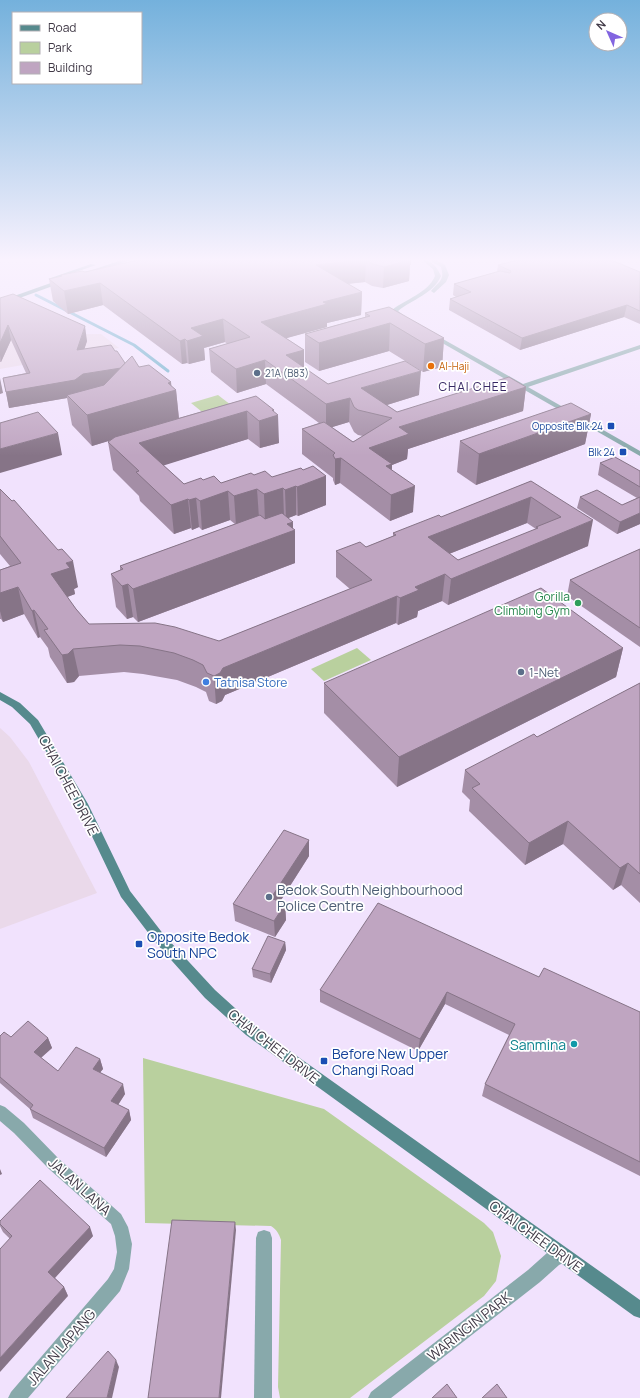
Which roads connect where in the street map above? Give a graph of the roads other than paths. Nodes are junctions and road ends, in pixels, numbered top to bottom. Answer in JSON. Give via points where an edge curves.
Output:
{"nodes":[{"id":1,"x":422,"y":330,"type":"edge"},
{"id":2,"x":430,"y":331,"type":"edge"},
{"id":3,"x":640,"y":347,"type":"edge"},
{"id":4,"x":524,"y":386,"type":"junction"},
{"id":5,"x":640,"y":450,"type":"edge"},
{"id":6,"x":640,"y":454,"type":"edge"},
{"id":7,"x":0,"y":695,"type":"edge"},
{"id":8,"x":0,"y":1112,"type":"edge"},
{"id":9,"x":264,"y":1238,"type":"dead end"},
{"id":10,"x":561,"y":1255,"type":"junction"},
{"id":11,"x":106,"y":1296,"type":"joint"},
{"id":12,"x":640,"y":1310,"type":"edge"},
{"id":13,"x":17,"y":1398,"type":"edge"},
{"id":14,"x":263,"y":1398,"type":"edge"},
{"id":15,"x":377,"y":1398,"type":"edge"}],
"edges":[{"from":1,"to":4,"type":"street"},
{"from":2,"to":4,"type":"street"},
{"from":3,"to":4,"type":"street"},
{"from":4,"to":5,"type":"street"},
{"from":4,"to":6,"type":"street"},
{"from":7,"to":10,"type":"street","name":"CHAI CHEE DRIVE","via":[[16,705],[34,722],[82,804],[125,894],[160,939],[210,994],[251,1031]]},
{"from":8,"to":11,"type":"street","name":"JALAN LANA","via":[[116,1219],[124,1238],[125,1255],[118,1278]]},
{"from":9,"to":14,"type":"street"},
{"from":10,"to":12,"type":"street","name":"CHAI CHEE DRIVE"},
{"from":10,"to":15,"type":"street","name":"WARINGIN PARK","via":[[553,1258],[534,1276]]},
{"from":11,"to":13,"type":"street","name":"JALAN LAPANG"}]}
